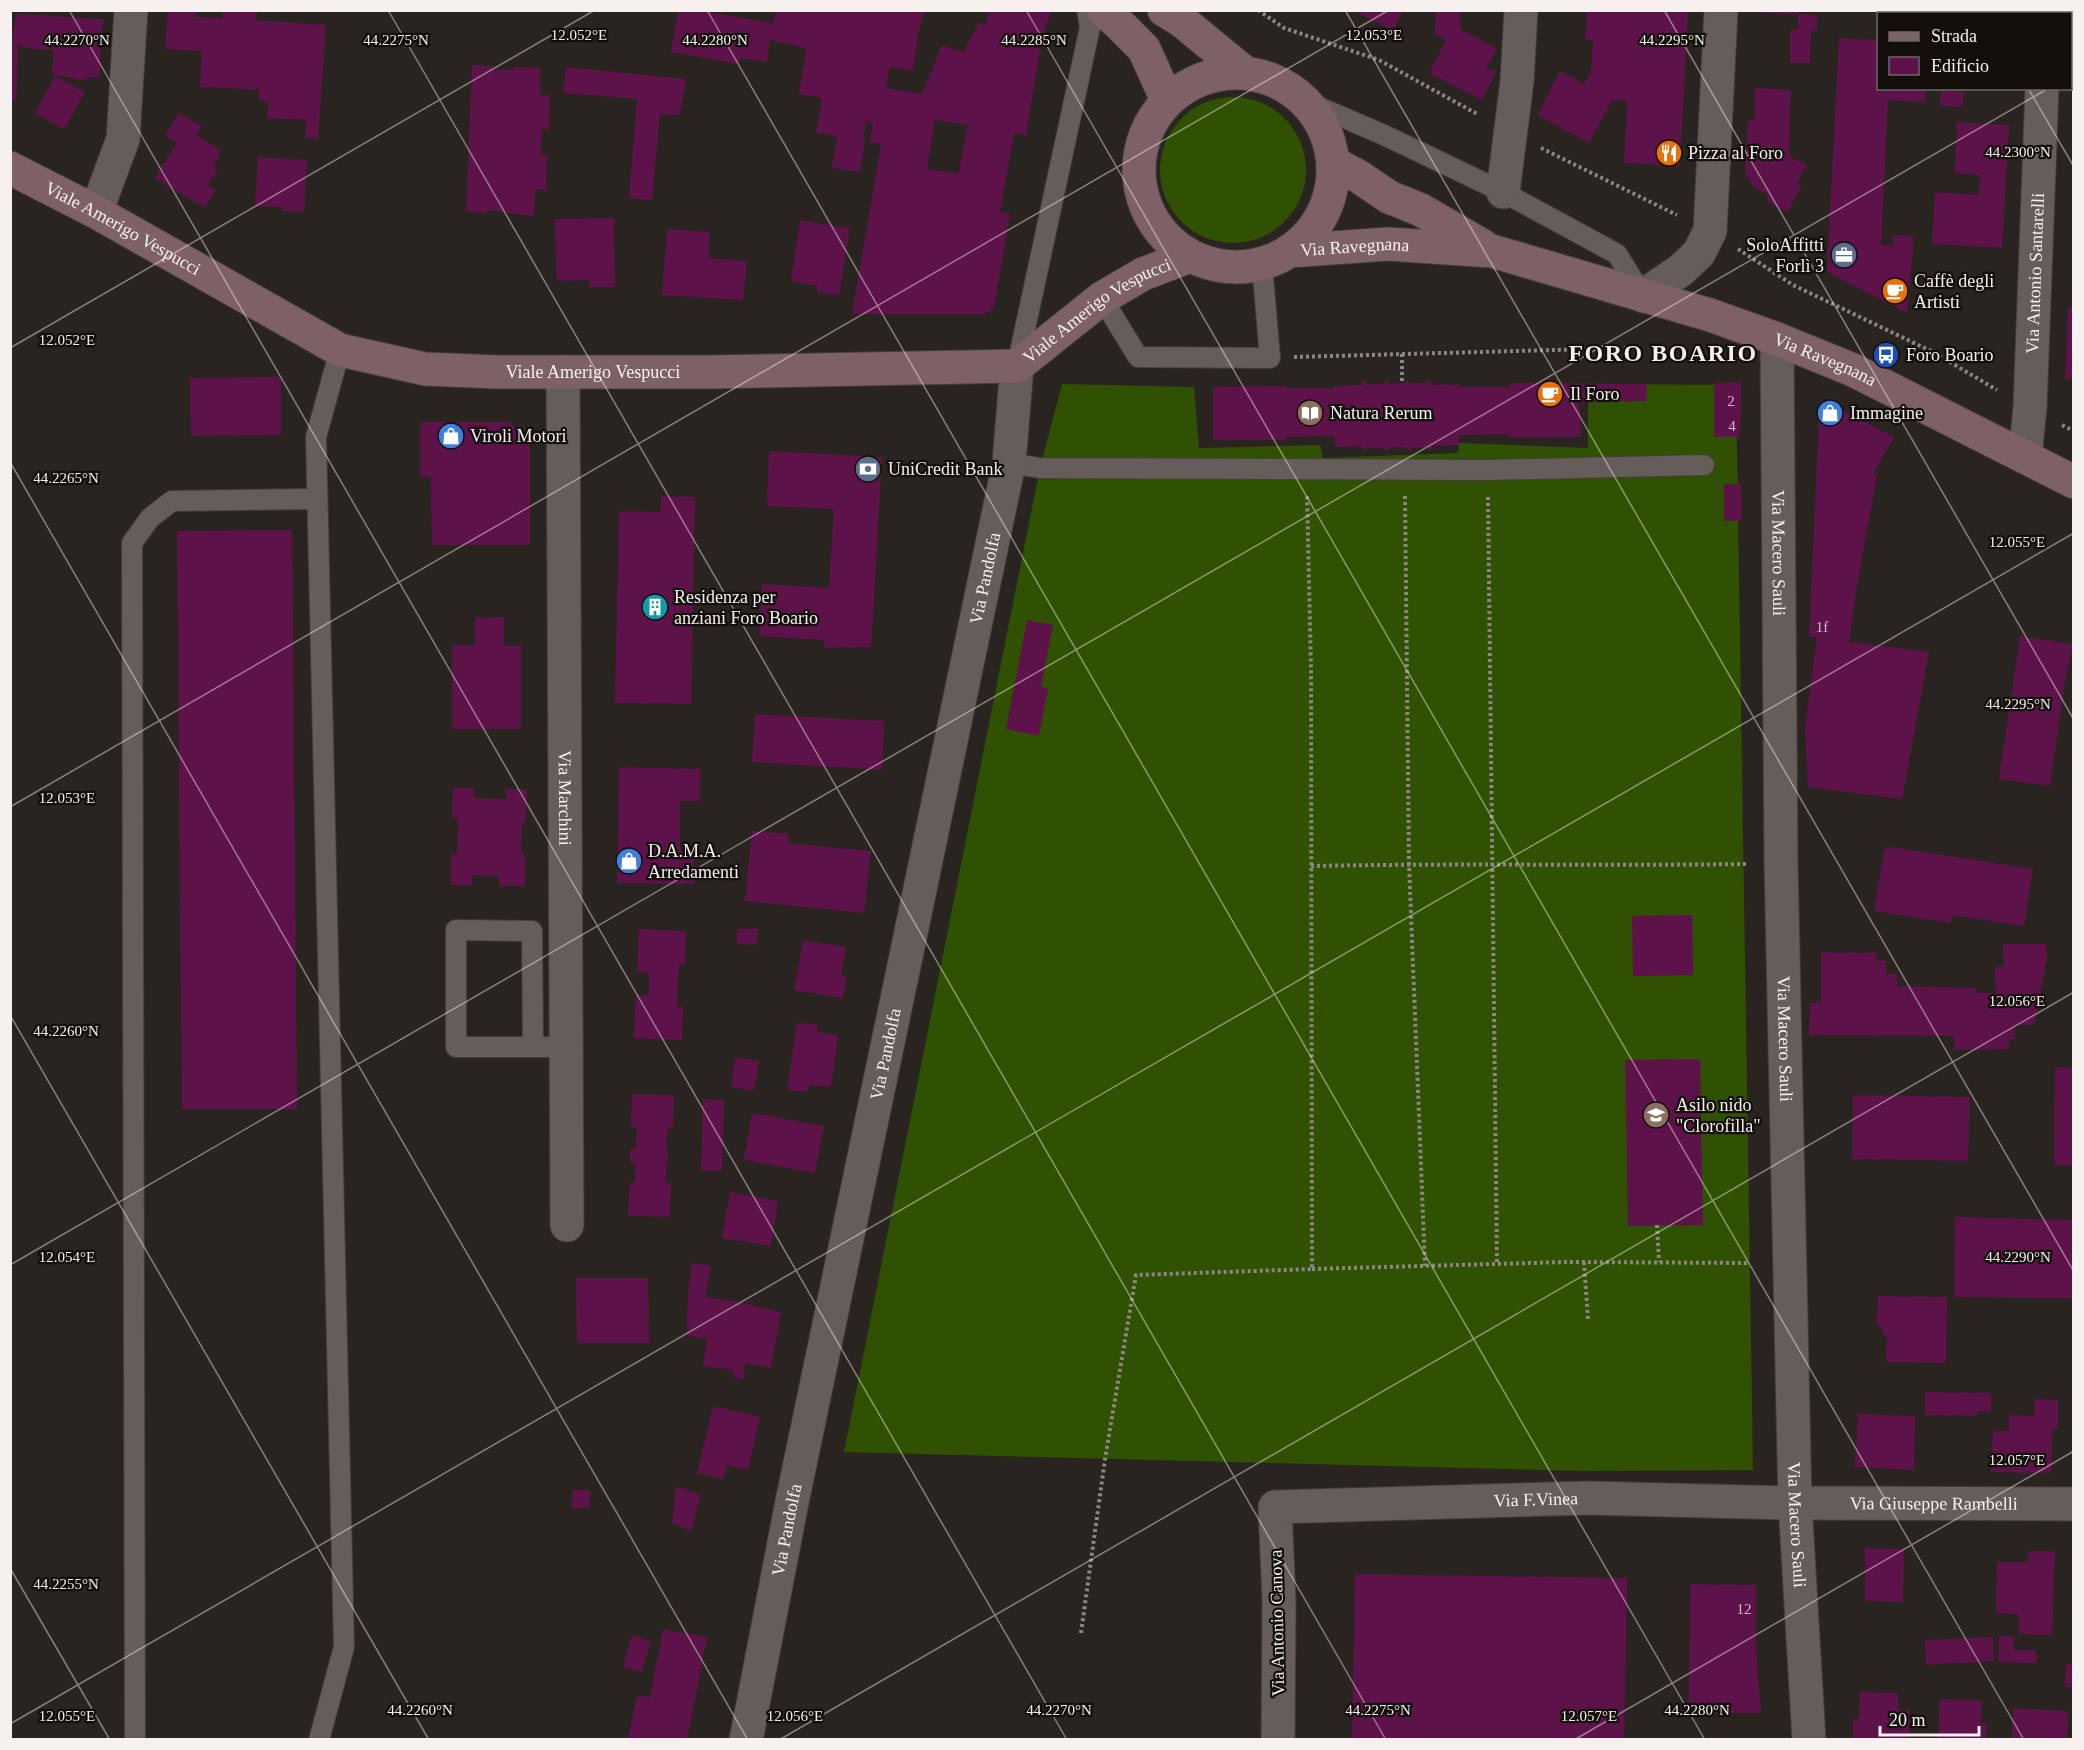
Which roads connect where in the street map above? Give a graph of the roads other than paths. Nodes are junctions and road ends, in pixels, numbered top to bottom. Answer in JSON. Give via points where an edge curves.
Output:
{"nodes":[{"id":1,"x":131,"y":10,"type":"edge"},
{"id":2,"x":1087,"y":10,"type":"edge"},
{"id":3,"x":1103,"y":10,"type":"edge"},
{"id":4,"x":1164,"y":10,"type":"edge"},
{"id":5,"x":1521,"y":10,"type":"edge"},
{"id":6,"x":1721,"y":10,"type":"edge"},
{"id":7,"x":1244,"y":72,"type":"junction"},
{"id":8,"x":2042,"y":90,"type":"edge"},
{"id":9,"x":1167,"y":100,"type":"junction"},
{"id":10,"x":1305,"y":101,"type":"junction"},
{"id":11,"x":1333,"y":163,"type":"junction"},
{"id":12,"x":10,"y":168,"type":"edge"},
{"id":13,"x":1503,"y":192,"type":"junction"},
{"id":14,"x":96,"y":212,"type":"junction"},
{"id":15,"x":1492,"y":251,"type":"junction"},
{"id":16,"x":1190,"y":256,"type":"junction"},
{"id":17,"x":1276,"y":258,"type":"junction"},
{"id":18,"x":1642,"y":296,"type":"junction"},
{"id":19,"x":1102,"y":298,"type":"junction"},
{"id":20,"x":1777,"y":339,"type":"junction"},
{"id":21,"x":340,"y":350,"type":"junction"},
{"id":22,"x":1017,"y":366,"type":"junction"},
{"id":23,"x":563,"y":372,"type":"junction"},
{"id":24,"x":2025,"y":457,"type":"junction"},
{"id":25,"x":1010,"y":463,"type":"junction"},
{"id":26,"x":1704,"y":465,"type":"dead end"},
{"id":27,"x":2073,"y":482,"type":"edge"},
{"id":28,"x":317,"y":499,"type":"junction"},
{"id":29,"x":533,"y":1047,"type":"junction"},
{"id":30,"x":566,"y":1047,"type":"junction"},
{"id":31,"x":567,"y":1225,"type":"dead end"},
{"id":32,"x":1795,"y":1503,"type":"junction"},
{"id":33,"x":2073,"y":1504,"type":"edge"},
{"id":34,"x":1275,"y":1507,"type":"joint"},
{"id":35,"x":135,"y":1740,"type":"edge"},
{"id":36,"x":319,"y":1740,"type":"edge"},
{"id":37,"x":746,"y":1740,"type":"edge"},
{"id":38,"x":1278,"y":1740,"type":"edge"},
{"id":39,"x":1809,"y":1740,"type":"edge"}],
"edges":[{"from":1,"to":14,"type":"street","via":[[123,139]]},
{"from":2,"to":22,"type":"lane","via":[[1090,27]]},
{"from":3,"to":9,"type":"main road","via":[[1144,49]]},
{"from":4,"to":7,"type":"main road"},
{"from":5,"to":13,"type":"street","via":[[1517,81]]},
{"from":6,"to":18,"type":"street","via":[[1710,231],[1699,253]]},
{"from":7,"to":9,"type":"main road","via":[[1216,74],[1190,83]]},
{"from":7,"to":10,"type":"main road","via":[[1267,77]]},
{"from":8,"to":24,"type":"street","name":"Via Antonio Santarelli"},
{"from":9,"to":16,"type":"main road","via":[[1152,119],[1143,141],[1138,165],[1140,189],[1160,231]]},
{"from":10,"to":11,"type":"main road","via":[[1329,141]]},
{"from":10,"to":13,"type":"lane"},
{"from":11,"to":15,"type":"main road","name":"Via Ravegnana"},
{"from":11,"to":17,"type":"main road","via":[[1331,189],[1323,214],[1309,234]]},
{"from":12,"to":14,"type":"main road","name":"Viale Amerigo Vespucci"},
{"from":13,"to":18,"type":"lane","via":[[1617,254]]},
{"from":14,"to":21,"type":"main road","name":"Viale Amerigo Vespucci"},
{"from":15,"to":17,"type":"main road","name":"Via Ravegnana","via":[[1388,244]]},
{"from":15,"to":18,"type":"main road","name":"Via Ravegnana"},
{"from":16,"to":17,"type":"main road","via":[[1225,267],[1244,267]]},
{"from":16,"to":19,"type":"main road","name":"Viale Amerigo Vespucci","via":[[1143,274]]},
{"from":17,"to":19,"type":"lane","via":[[1270,358],[1138,357]]},
{"from":18,"to":20,"type":"main road","name":"Via Ravegnana"},
{"from":19,"to":22,"type":"main road","name":"Viale Amerigo Vespucci"},
{"from":20,"to":24,"type":"main road","name":"Via Ravegnana","via":[[1853,370]]},
{"from":20,"to":32,"type":"street","name":"Via Macero Sauli","via":[[1781,863]]},
{"from":21,"to":23,"type":"main road","name":"Viale Amerigo Vespucci","via":[[425,369]]},
{"from":21,"to":28,"type":"lane","via":[[316,437]]},
{"from":22,"to":23,"type":"main road","name":"Viale Amerigo Vespucci"},
{"from":22,"to":25,"type":"street","name":"Via Pandolfa"},
{"from":23,"to":30,"type":"street","name":"Via Marchini"},
{"from":24,"to":27,"type":"main road","name":"Via Ravegnana"},
{"from":25,"to":26,"type":"lane","via":[[1040,468],[1487,470]]},
{"from":25,"to":37,"type":"street","name":"Via Pandolfa"},
{"from":28,"to":35,"type":"lane","via":[[172,501],[150,518],[132,543]]},
{"from":28,"to":36,"type":"lane","via":[[344,1647]]},
{"from":29,"to":29,"type":"lane","via":[[456,1047],[456,930],[532,931]]},
{"from":29,"to":30,"type":"lane"},
{"from":30,"to":31,"type":"street","name":"Via Marchini"},
{"from":32,"to":33,"type":"street","name":"Via Giuseppe Rambelli"},
{"from":32,"to":34,"type":"street","name":"Via F.Vinea","via":[[1587,1498]]},
{"from":32,"to":39,"type":"street","name":"Via Macero Sauli"},
{"from":34,"to":38,"type":"street","name":"Via Antonio Canova"}]}
